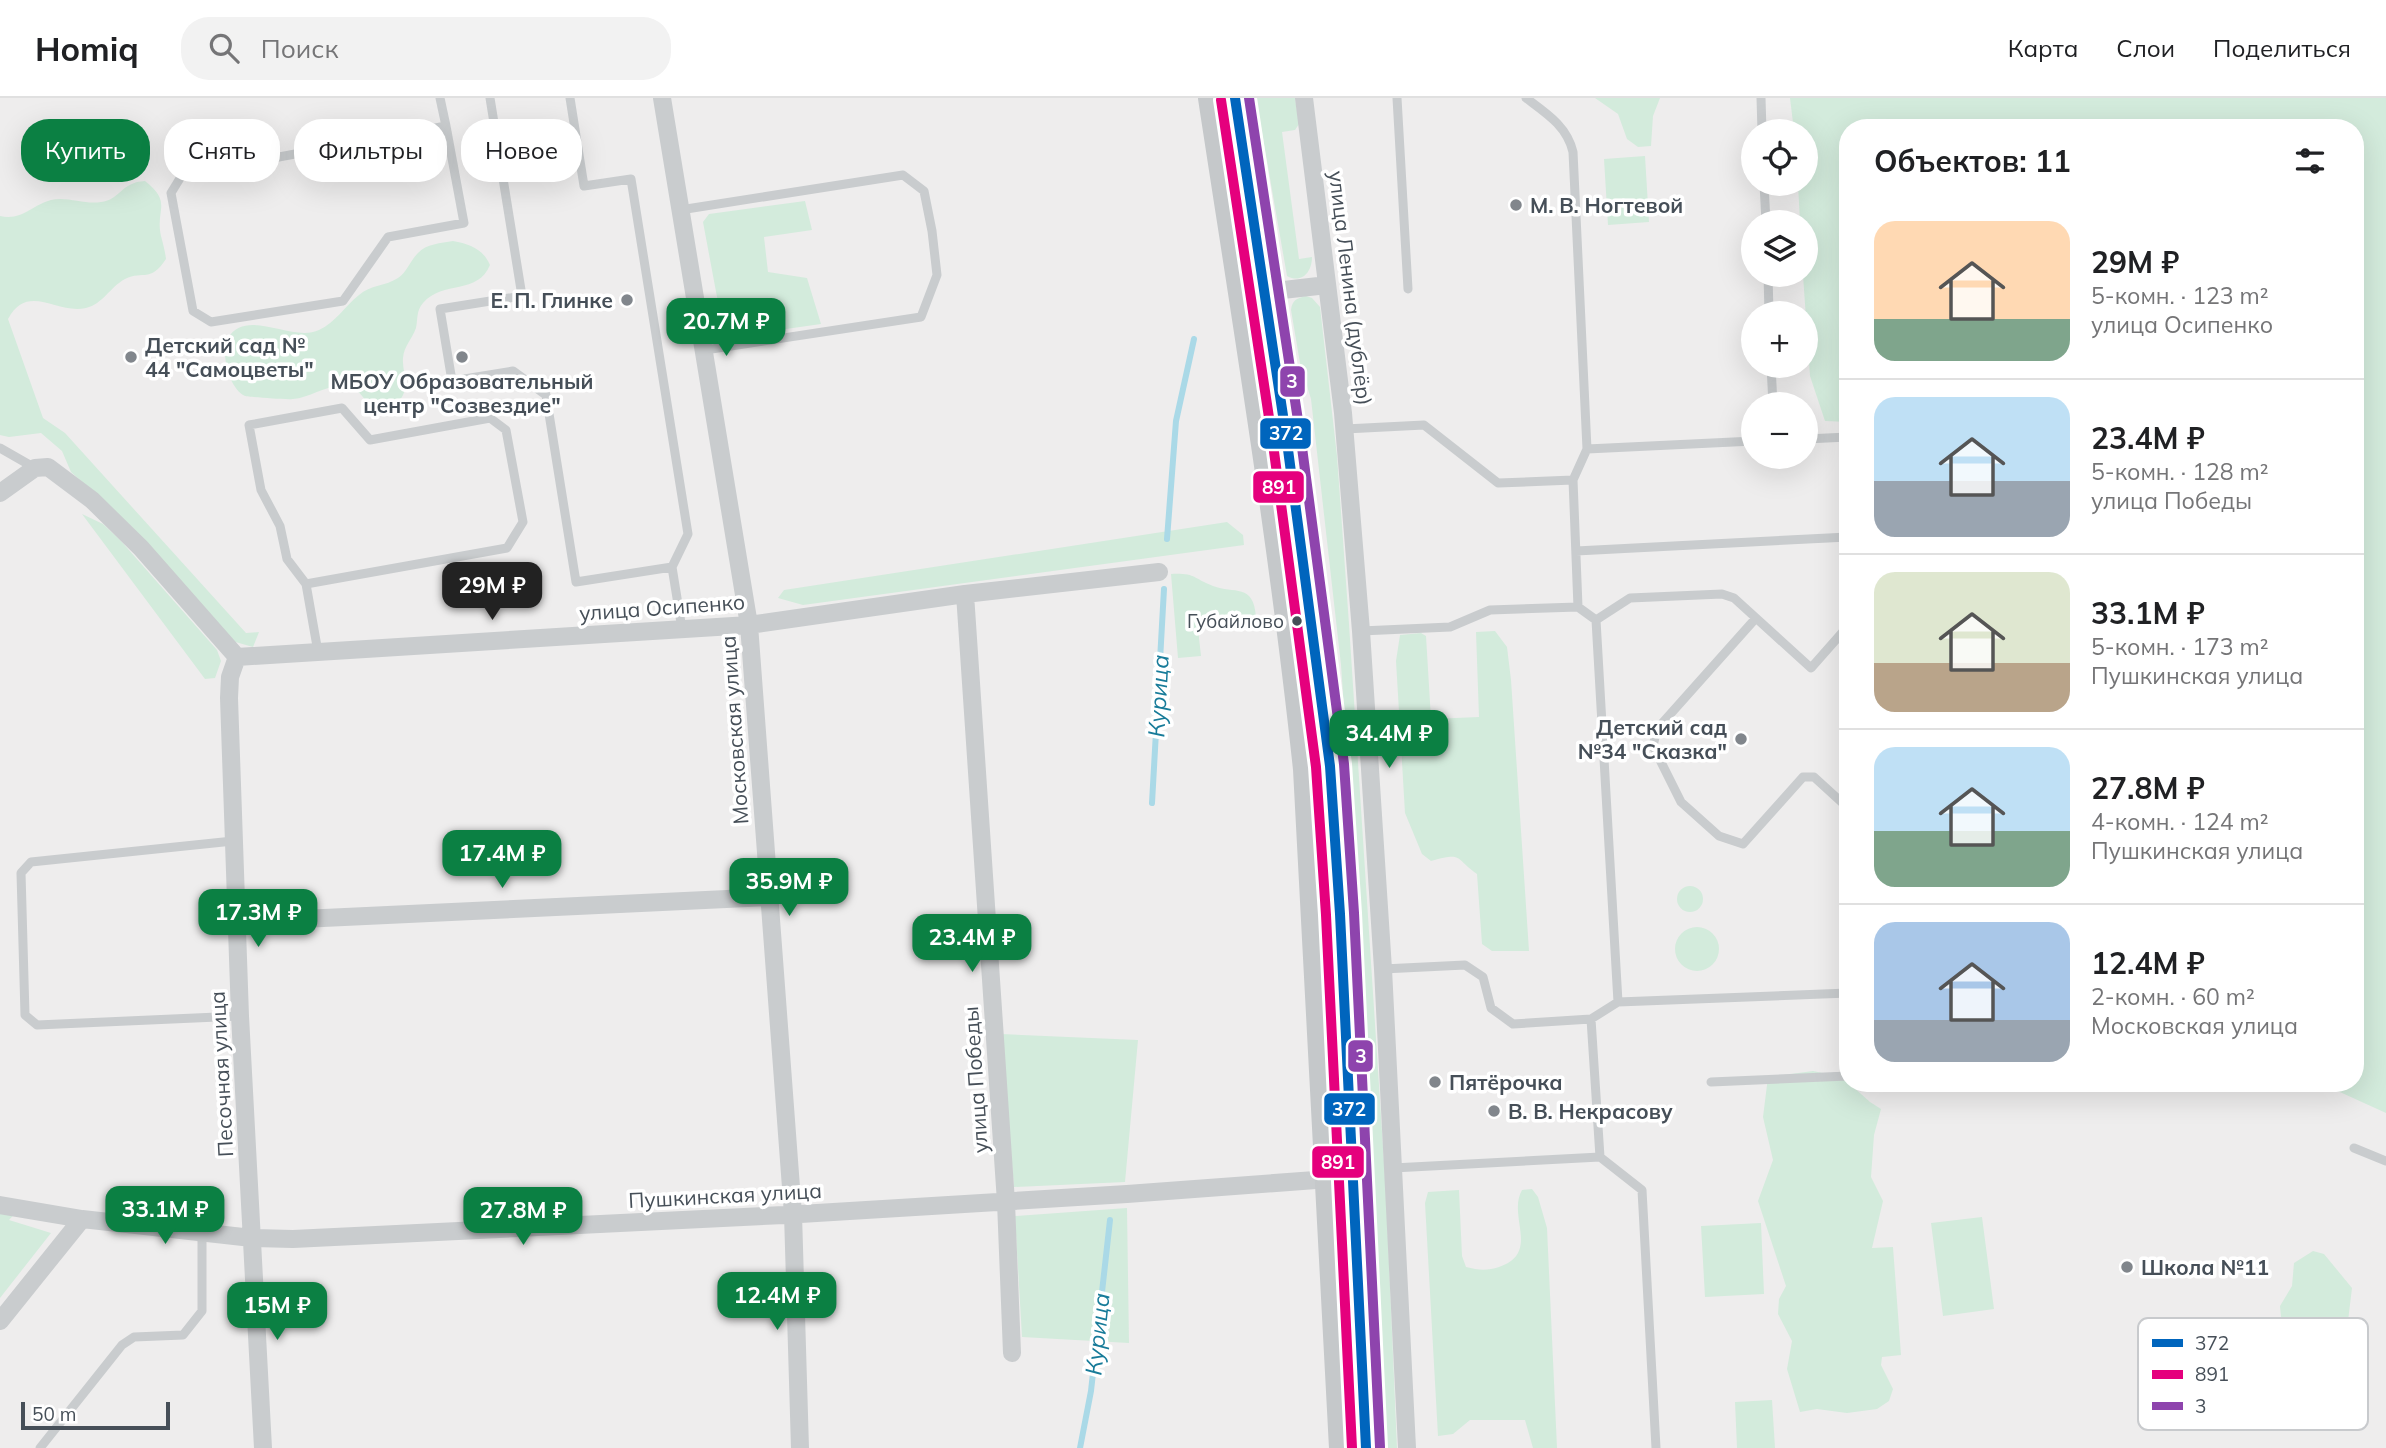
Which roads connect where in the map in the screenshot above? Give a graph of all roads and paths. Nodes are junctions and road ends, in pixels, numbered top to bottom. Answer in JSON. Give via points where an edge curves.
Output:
{"nodes":[{"id":1,"x":440,"y":98,"type":"edge"},
{"id":2,"x":490,"y":98,"type":"edge"},
{"id":3,"x":570,"y":98,"type":"edge"},
{"id":4,"x":662,"y":98,"type":"edge"},
{"id":5,"x":1211,"y":98,"type":"edge"},
{"id":6,"x":1235,"y":98,"type":"edge"},
{"id":7,"x":1304,"y":98,"type":"edge"},
{"id":8,"x":1397,"y":98,"type":"edge"},
{"id":9,"x":1526,"y":98,"type":"edge"},
{"id":10,"x":1761,"y":98,"type":"edge"},
{"id":11,"x":444,"y":119,"type":"edge"},
{"id":12,"x":1762,"y":119,"type":"edge"},
{"id":13,"x":446,"y":126,"type":"joint"},
{"id":14,"x":680,"y":210,"type":"junction"},
{"id":15,"x":1327,"y":285,"type":"junction"},
{"id":16,"x":1408,"y":289,"type":"dead end"},
{"id":17,"x":1266,"y":292,"type":"junction"},
{"id":18,"x":705,"y":349,"type":"junction"},
{"id":19,"x":1345,"y":429,"type":"junction"},
{"id":20,"x":1839,"y":437,"type":"edge"},
{"id":21,"x":1818,"y":438,"type":"edge"},
{"id":22,"x":1741,"y":442,"type":"edge"},
{"id":23,"x":0,"y":448,"type":"edge"},
{"id":24,"x":1587,"y":449,"type":"junction"},
{"id":25,"x":35,"y":468,"type":"junction"},
{"id":26,"x":1573,"y":480,"type":"junction"},
{"id":27,"x":0,"y":493,"type":"edge"},
{"id":28,"x":1839,"y":537,"type":"edge"},
{"id":29,"x":1576,"y":551,"type":"junction"},
{"id":30,"x":672,"y":567,"type":"junction"},
{"id":31,"x":1159,"y":572,"type":"dead end"},
{"id":32,"x":306,"y":584,"type":"junction"},
{"id":33,"x":965,"y":594,"type":"junction"},
{"id":34,"x":1578,"y":607,"type":"junction"},
{"id":35,"x":1756,"y":618,"type":"junction"},
{"id":36,"x":1596,"y":620,"type":"junction"},
{"id":37,"x":749,"y":625,"type":"junction"},
{"id":38,"x":682,"y":629,"type":"junction"},
{"id":39,"x":1360,"y":631,"type":"junction"},
{"id":40,"x":1839,"y":636,"type":"edge"},
{"id":41,"x":318,"y":652,"type":"junction"},
{"id":42,"x":237,"y":657,"type":"junction"},
{"id":43,"x":1839,"y":800,"type":"edge"},
{"id":44,"x":233,"y":841,"type":"junction"},
{"id":45,"x":768,"y":897,"type":"junction"},
{"id":46,"x":237,"y":922,"type":"junction"},
{"id":47,"x":1383,"y":969,"type":"junction"},
{"id":48,"x":1839,"y":993,"type":"edge"},
{"id":49,"x":1618,"y":1002,"type":"junction"},
{"id":50,"x":240,"y":1016,"type":"junction"},
{"id":51,"x":1591,"y":1019,"type":"junction"},
{"id":52,"x":1839,"y":1076,"type":"edge"},
{"id":53,"x":1711,"y":1082,"type":"dead end"},
{"id":54,"x":2354,"y":1148,"type":"dead end"},
{"id":55,"x":1600,"y":1157,"type":"junction"},
{"id":56,"x":2386,"y":1161,"type":"edge"},
{"id":57,"x":1394,"y":1168,"type":"junction"},
{"id":58,"x":1329,"y":1179,"type":"junction"},
{"id":59,"x":1006,"y":1202,"type":"junction"},
{"id":60,"x":0,"y":1205,"type":"edge"},
{"id":61,"x":793,"y":1214,"type":"junction"},
{"id":62,"x":82,"y":1219,"type":"junction"},
{"id":63,"x":202,"y":1231,"type":"junction"},
{"id":64,"x":252,"y":1238,"type":"junction"},
{"id":65,"x":0,"y":1321,"type":"edge"},
{"id":66,"x":1012,"y":1353,"type":"dead end"},
{"id":67,"x":40,"y":1448,"type":"edge"},
{"id":68,"x":263,"y":1448,"type":"edge"},
{"id":69,"x":800,"y":1448,"type":"edge"},
{"id":70,"x":1342,"y":1448,"type":"edge"},
{"id":71,"x":1366,"y":1448,"type":"edge"},
{"id":72,"x":1407,"y":1448,"type":"edge"},
{"id":73,"x":1656,"y":1448,"type":"edge"}],
"edges":[{"from":1,"to":11,"type":"lane"},
{"from":2,"to":30,"type":"lane","via":[[522,296],[440,309],[452,381],[513,371],[546,395],[576,582]]},
{"from":3,"to":30,"type":"lane","via":[[584,186],[631,178],[688,534]]},
{"from":4,"to":14,"type":"street","name":"Московская улица"},
{"from":5,"to":58,"type":"main road","via":[[1305,755]]},
{"from":6,"to":17,"type":"main road"},
{"from":7,"to":15,"type":"street","name":"улица Ленина (дублёр)"},
{"from":8,"to":16,"type":"lane"},
{"from":9,"to":24,"type":"lane","via":[[1561,127],[1573,152]]},
{"from":10,"to":12,"type":"lane"},
{"from":13,"to":13,"type":"lane","via":[[464,223],[388,237],[342,301],[211,322],[193,311],[171,193],[182,175]]},
{"from":14,"to":18,"type":"street","name":"Московская улица"},
{"from":14,"to":18,"type":"lane","via":[[903,175],[924,191],[932,231],[937,275],[921,317]]},
{"from":15,"to":17,"type":"street"},
{"from":15,"to":19,"type":"street","name":"улица Ленина (дублёр)"},
{"from":17,"to":71,"type":"main road","via":[[1320,673],[1332,791]]},
{"from":18,"to":37,"type":"street","name":"Московская улица"},
{"from":19,"to":26,"type":"lane","via":[[1424,425],[1499,483]]},
{"from":19,"to":39,"type":"street","name":"улица Ленина (дублёр)"},
{"from":20,"to":21,"type":"lane"},
{"from":22,"to":24,"type":"lane"},
{"from":23,"to":25,"type":"lane"},
{"from":24,"to":26,"type":"lane"},
{"from":25,"to":27,"type":"street"},
{"from":25,"to":42,"type":"street","via":[[48,467],[92,500]]},
{"from":26,"to":29,"type":"lane"},
{"from":28,"to":29,"type":"lane"},
{"from":29,"to":34,"type":"lane"},
{"from":30,"to":38,"type":"lane"},
{"from":31,"to":33,"type":"street","name":"улица Осипенко"},
{"from":32,"to":32,"type":"lane","via":[[508,548],[523,522],[506,430],[490,418],[370,440],[342,408],[249,425],[261,490],[280,526],[287,559]]},
{"from":32,"to":41,"type":"lane"},
{"from":33,"to":37,"type":"street","name":"улица Осипенко"},
{"from":33,"to":59,"type":"street","name":"улица Победы"},
{"from":34,"to":36,"type":"lane"},
{"from":34,"to":39,"type":"lane","via":[[1490,610],[1450,627]]},
{"from":35,"to":36,"type":"lane","via":[[1734,598],[1722,594],[1630,598]]},
{"from":35,"to":40,"type":"lane","via":[[1811,668]]},
{"from":35,"to":43,"type":"lane","via":[[1657,729],[1653,746],[1682,802],[1719,836],[1743,844],[1803,777],[1814,777]]},
{"from":36,"to":49,"type":"lane"},
{"from":37,"to":38,"type":"street","name":"улица Осипенко"},
{"from":37,"to":45,"type":"street","name":"Московская улица"},
{"from":38,"to":41,"type":"street","name":"улица Осипенко"},
{"from":39,"to":47,"type":"street","name":"улица Ленина (дублёр)"},
{"from":41,"to":42,"type":"street","name":"улица Осипенко"},
{"from":42,"to":44,"type":"street","name":"Песочная улица","via":[[230,677]]},
{"from":44,"to":46,"type":"street","name":"Песочная улица"},
{"from":44,"to":50,"type":"lane","via":[[31,862],[20,873],[25,1015],[37,1025]]},
{"from":45,"to":46,"type":"street"},
{"from":45,"to":61,"type":"street","name":"Московская улица"},
{"from":46,"to":50,"type":"street","name":"Песочная улица"},
{"from":47,"to":51,"type":"lane","via":[[1465,965],[1483,977],[1491,1008],[1513,1024]]},
{"from":47,"to":57,"type":"street","name":"улица Ленина (дублёр)"},
{"from":48,"to":49,"type":"lane"},
{"from":49,"to":51,"type":"lane"},
{"from":50,"to":64,"type":"street","name":"Песочная улица"},
{"from":51,"to":55,"type":"lane"},
{"from":52,"to":53,"type":"lane"},
{"from":54,"to":56,"type":"lane"},
{"from":55,"to":57,"type":"lane"},
{"from":55,"to":73,"type":"lane","via":[[1642,1191]]},
{"from":57,"to":72,"type":"street","name":"улица Ленина (дублёр)"},
{"from":58,"to":59,"type":"street","name":"Пушкинская улица"},
{"from":58,"to":70,"type":"main road"},
{"from":59,"to":61,"type":"street","name":"Пушкинская улица"},
{"from":59,"to":66,"type":"street","name":"улица Победы"},
{"from":60,"to":62,"type":"street","name":"Пушкинская улица"},
{"from":61,"to":64,"type":"street","name":"Пушкинская улица"},
{"from":61,"to":69,"type":"street","name":"Московская улица"},
{"from":62,"to":63,"type":"street","name":"Пушкинская улица"},
{"from":62,"to":65,"type":"street"},
{"from":63,"to":64,"type":"street","name":"Пушкинская улица"},
{"from":63,"to":67,"type":"lane","via":[[202,1311],[183,1335],[134,1337],[122,1345]]},
{"from":64,"to":68,"type":"street","name":"Песочная улица"}]}
